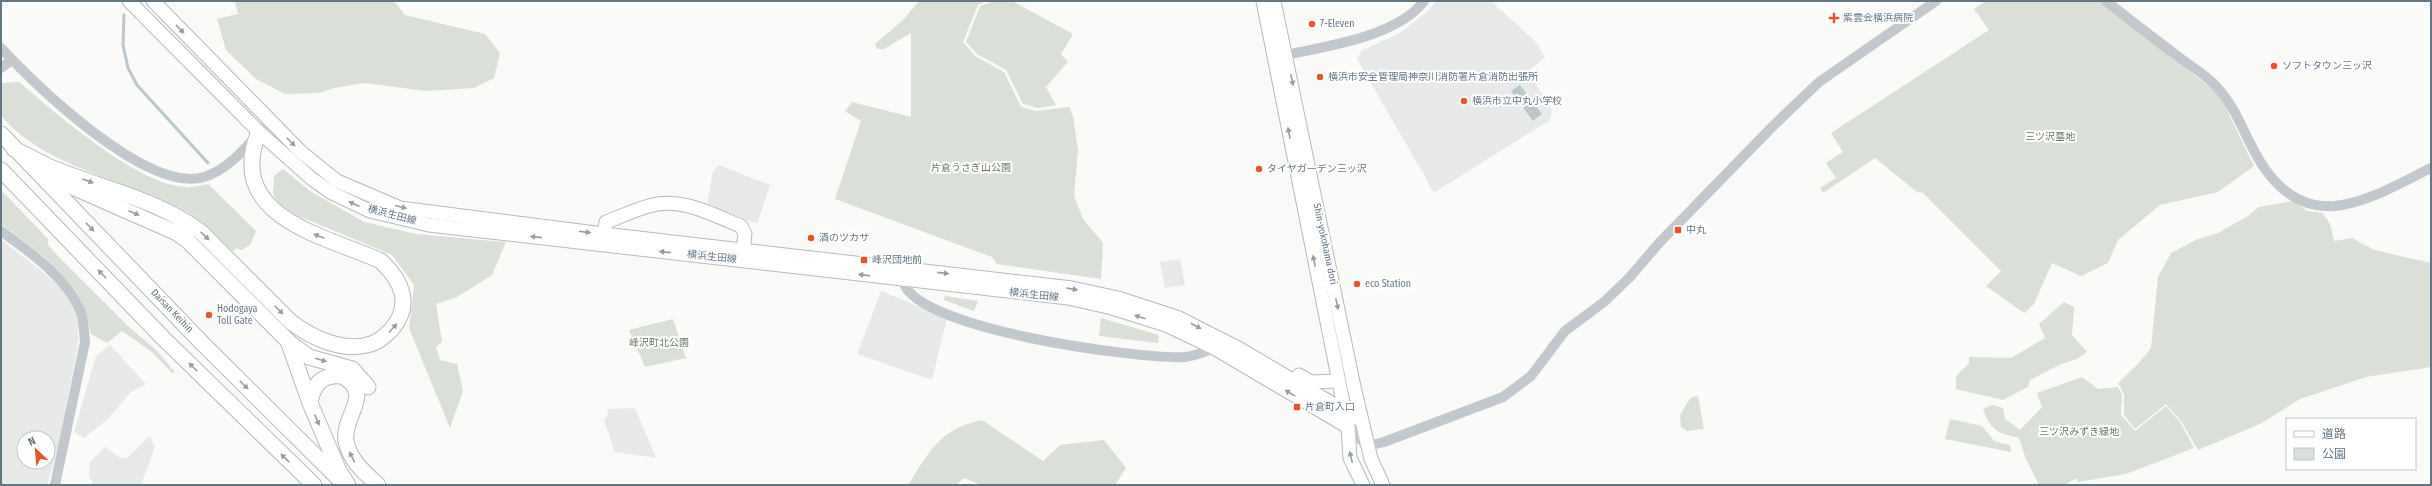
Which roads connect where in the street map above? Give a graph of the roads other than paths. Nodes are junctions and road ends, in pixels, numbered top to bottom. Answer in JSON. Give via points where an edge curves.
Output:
{"nodes":[{"id":1,"x":129,"y":1,"type":"edge"},
{"id":2,"x":153,"y":1,"type":"edge"},
{"id":3,"x":1263,"y":1,"type":"edge"},
{"id":4,"x":1274,"y":1,"type":"edge"},
{"id":5,"x":1424,"y":1,"type":"edge"},
{"id":6,"x":1936,"y":1,"type":"edge"},
{"id":7,"x":2106,"y":1,"type":"edge"},
{"id":8,"x":1,"y":48,"type":"edge"},
{"id":9,"x":1286,"y":55,"type":"junction"},
{"id":10,"x":12,"y":60,"type":"junction"},
{"id":11,"x":1,"y":68,"type":"edge"},
{"id":12,"x":270,"y":121,"type":"junction"},
{"id":13,"x":258,"y":133,"type":"junction"},
{"id":14,"x":1,"y":134,"type":"edge"},
{"id":15,"x":14,"y":149,"type":"junction"},
{"id":16,"x":2431,"y":168,"type":"edge"},
{"id":17,"x":1,"y":170,"type":"edge"},
{"id":18,"x":1,"y":231,"type":"edge"},
{"id":19,"x":604,"y":234,"type":"junction"},
{"id":20,"x":743,"y":250,"type":"junction"},
{"id":21,"x":904,"y":274,"type":"junction"},
{"id":22,"x":288,"y":341,"type":"junction"},
{"id":23,"x":1214,"y":348,"type":"junction"},
{"id":24,"x":1240,"y":349,"type":"junction"},
{"id":25,"x":1337,"y":381,"type":"junction"},
{"id":26,"x":368,"y":387,"type":"dead end"},
{"id":27,"x":310,"y":403,"type":"junction"},
{"id":28,"x":1343,"y":410,"type":"junction"},
{"id":29,"x":1362,"y":421,"type":"junction"},
{"id":30,"x":1348,"y":427,"type":"junction"},
{"id":31,"x":1367,"y":446,"type":"junction"},
{"id":32,"x":54,"y":485,"type":"edge"},
{"id":33,"x":314,"y":485,"type":"edge"},
{"id":34,"x":347,"y":485,"type":"edge"},
{"id":35,"x":378,"y":485,"type":"edge"},
{"id":36,"x":1363,"y":485,"type":"edge"},
{"id":37,"x":1383,"y":485,"type":"edge"}],
"edges":[{"from":1,"to":13,"type":"main road","name":"横浜生田線"},
{"from":2,"to":12,"type":"main road","name":"横浜生田線","one_way":true},
{"from":25,"to":3,"type":"main road","name":"Shin-yokohama dori","one_way":true},
{"from":4,"to":9,"type":"main road","name":"Shin-yokohama dori"},
{"from":5,"to":9,"type":"street","via":[[1403,22],[1342,43]]},
{"from":6,"to":31,"type":"street","via":[[1819,82],[1665,237],[1624,283],[1604,302],[1565,331],[1531,376],[1518,387],[1503,397]]},
{"from":7,"to":16,"type":"street","via":[[2215,84],[2234,107],[2263,165],[2273,179],[2280,187],[2308,203],[2336,208],[2353,204]]},
{"from":8,"to":10,"type":"street"},
{"from":9,"to":29,"type":"main road","name":"Shin-yokohama dori","one_way":true},
{"from":10,"to":11,"type":"street"},
{"from":10,"to":13,"type":"street","via":[[69,115],[99,137],[162,174],[189,179],[216,173]]},
{"from":12,"to":13,"type":"street"},
{"from":12,"to":19,"type":"main road","name":"横浜生田線","one_way":true,"via":[[301,152],[337,181],[400,208]]},
{"from":15,"to":13,"type":"highway","one_way":true,"via":[[50,167],[126,195],[188,222],[305,333],[329,343],[352,346],[371,344],[385,336],[399,321],[403,298],[392,272],[381,261],[294,225],[266,204],[253,176],[252,158]]},
{"from":21,"to":13,"type":"main road","name":"横浜生田線","one_way":true,"via":[[428,225],[370,211],[332,193],[290,162]]},
{"from":14,"to":15,"type":"highway","name":"Daisan Keihin"},
{"from":15,"to":22,"type":"highway","one_way":true,"via":[[70,186],[177,233],[187,240]]},
{"from":15,"to":34,"type":"highway","name":"Daisan Keihin","one_way":true,"via":[[203,344]]},
{"from":33,"to":17,"type":"highway","one_way":true,"via":[[163,338]]},
{"from":18,"to":32,"type":"street","via":[[28,250],[68,289],[82,318],[84,342]]},
{"from":19,"to":20,"type":"main road","name":"横浜生田線"},
{"from":19,"to":20,"type":"main road","via":[[606,222],[650,205],[670,203],[697,208],[741,226],[745,234]]},
{"from":20,"to":21,"type":"main road","name":"横浜生田線"},
{"from":23,"to":21,"type":"main road","name":"横浜生田線","one_way":true,"via":[[1166,325],[1090,303]]},
{"from":21,"to":23,"type":"street","via":[[910,293],[919,302],[1010,335],[1177,356],[1196,355]]},
{"from":21,"to":24,"type":"main road","name":"横浜生田線","one_way":true,"via":[[1072,288],[1118,298],[1179,318]]},
{"from":22,"to":26,"type":"highway","one_way":true,"via":[[309,357],[352,369]]},
{"from":22,"to":27,"type":"highway"},
{"from":30,"to":23,"type":"main road","name":"横浜生田線","one_way":true},
{"from":24,"to":25,"type":"main road","via":[[1272,359],[1311,382]]},
{"from":24,"to":28,"type":"main road","name":"横浜生田線"},
{"from":25,"to":28,"type":"main road","name":"Shin-yokohama dori"},
{"from":27,"to":34,"type":"highway","one_way":true},
{"from":35,"to":27,"type":"highway","one_way":true,"via":[[355,462],[346,440],[348,421],[357,403],[357,393],[353,385],[342,376],[324,377],[314,388]]},
{"from":28,"to":29,"type":"main road","name":"横浜生田線"},
{"from":28,"to":30,"type":"main road","name":"Shin-yokohama dori"},
{"from":29,"to":31,"type":"main road","name":"Shin-yokohama dori"},
{"from":30,"to":31,"type":"street"},
{"from":36,"to":30,"type":"main road","name":"Shin-yokohama dori","one_way":true,"via":[[1350,458]]},
{"from":31,"to":37,"type":"main road","name":"Shin-yokohama dori"}]}
